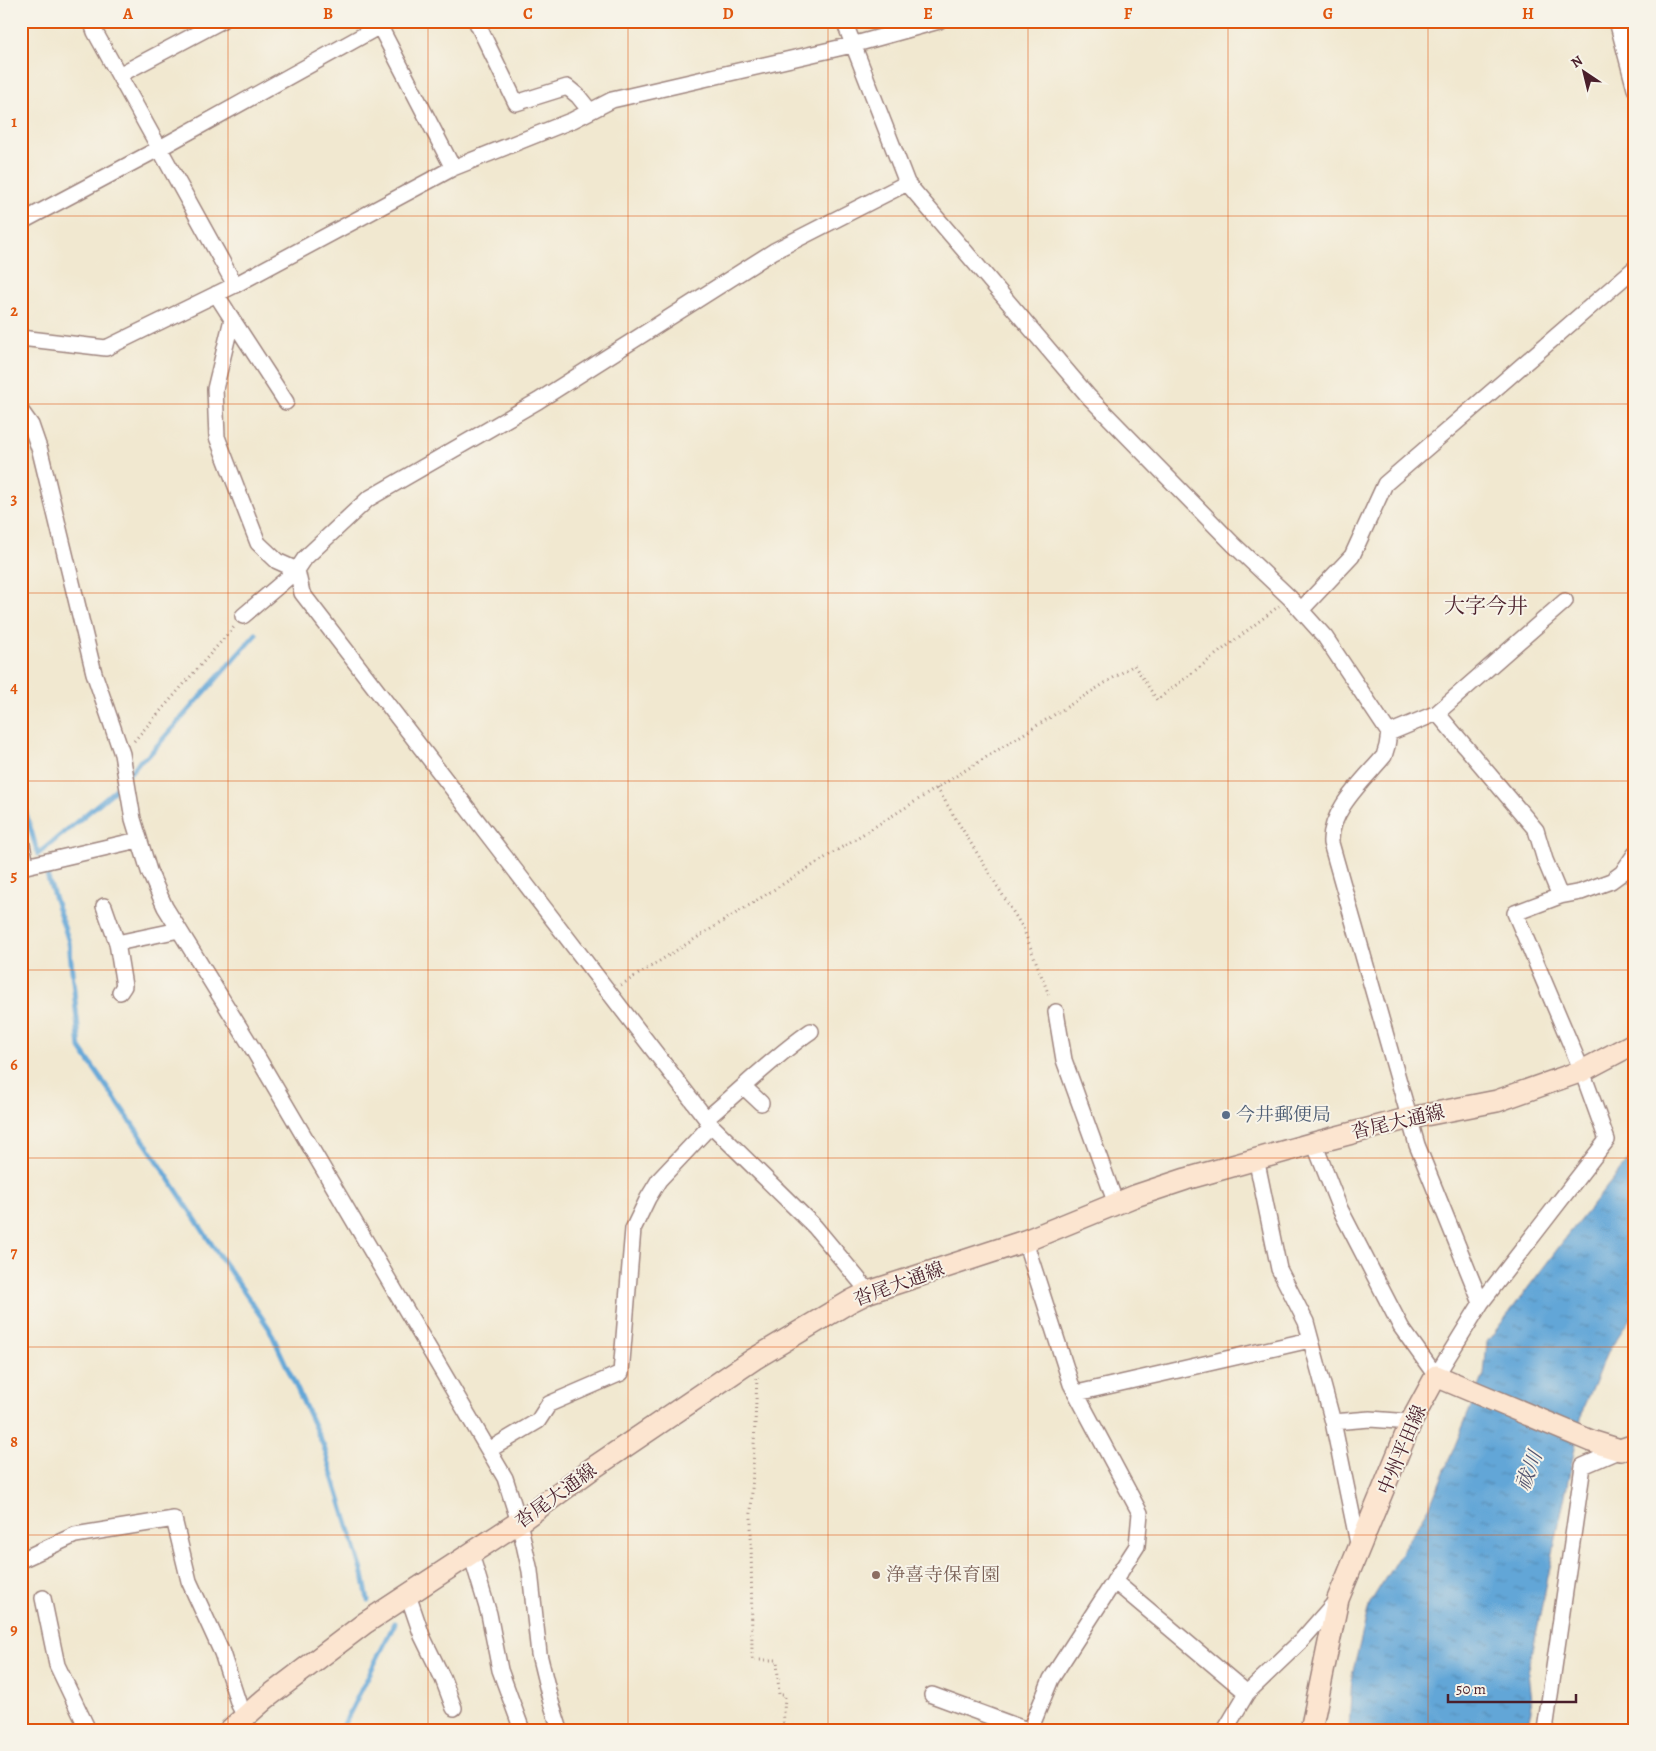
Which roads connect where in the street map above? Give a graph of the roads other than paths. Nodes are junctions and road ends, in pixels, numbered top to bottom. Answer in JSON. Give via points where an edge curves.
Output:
{"nodes":[{"id":1,"x":91,"y":21,"type":"edge"},
{"id":2,"x":221,"y":21,"type":"edge"},
{"id":3,"x":476,"y":21,"type":"edge"},
{"id":4,"x":844,"y":21,"type":"edge"},
{"id":5,"x":938,"y":21,"type":"edge"},
{"id":6,"x":1617,"y":21,"type":"edge"},
{"id":7,"x":378,"y":24,"type":"edge"},
{"id":8,"x":852,"y":44,"type":"junction"},
{"id":9,"x":119,"y":75,"type":"junction"},
{"id":10,"x":1635,"y":89,"type":"edge"},
{"id":11,"x":590,"y":111,"type":"junction"},
{"id":12,"x":160,"y":148,"type":"junction"},
{"id":13,"x":452,"y":168,"type":"junction"},
{"id":14,"x":907,"y":183,"type":"junction"},
{"id":15,"x":21,"y":222,"type":"edge"},
{"id":16,"x":1635,"y":268,"type":"edge"},
{"id":17,"x":235,"y":285,"type":"junction"},
{"id":18,"x":216,"y":294,"type":"junction"},
{"id":19,"x":232,"y":319,"type":"junction"},
{"id":20,"x":21,"y":338,"type":"edge"},
{"id":21,"x":286,"y":402,"type":"dead end"},
{"id":22,"x":21,"y":411,"type":"edge"},
{"id":23,"x":297,"y":570,"type":"junction"},
{"id":24,"x":1565,"y":602,"type":"dead end"},
{"id":25,"x":1301,"y":610,"type":"junction"},
{"id":26,"x":243,"y":616,"type":"road end"},
{"id":27,"x":1437,"y":713,"type":"junction"},
{"id":28,"x":1389,"y":733,"type":"junction"},
{"id":29,"x":21,"y":839,"type":"edge"},
{"id":30,"x":138,"y":840,"type":"junction"},
{"id":31,"x":1635,"y":854,"type":"edge"},
{"id":32,"x":1560,"y":896,"type":"junction"},
{"id":33,"x":104,"y":906,"type":"dead end"},
{"id":34,"x":180,"y":930,"type":"junction"},
{"id":35,"x":117,"y":943,"type":"junction"},
{"id":36,"x":120,"y":992,"type":"dead end"},
{"id":37,"x":1056,"y":1012,"type":"road end"},
{"id":38,"x":811,"y":1031,"type":"dead end"},
{"id":39,"x":1635,"y":1043,"type":"edge"},
{"id":40,"x":1582,"y":1071,"type":"junction"},
{"id":41,"x":744,"y":1087,"type":"junction"},
{"id":42,"x":761,"y":1103,"type":"dead end"},
{"id":43,"x":1410,"y":1118,"type":"junction"},
{"id":44,"x":708,"y":1122,"type":"junction"},
{"id":45,"x":1314,"y":1143,"type":"junction"},
{"id":46,"x":1256,"y":1158,"type":"junction"},
{"id":47,"x":1116,"y":1204,"type":"junction"},
{"id":48,"x":1025,"y":1241,"type":"junction"},
{"id":49,"x":869,"y":1292,"type":"junction"},
{"id":50,"x":1481,"y":1303,"type":"junction"},
{"id":51,"x":1310,"y":1340,"type":"junction"},
{"id":52,"x":1439,"y":1378,"type":"junction"},
{"id":53,"x":1076,"y":1393,"type":"junction"},
{"id":54,"x":1332,"y":1422,"type":"junction"},
{"id":55,"x":1411,"y":1422,"type":"junction"},
{"id":56,"x":1628,"y":1448,"type":"edge"},
{"id":57,"x":489,"y":1450,"type":"junction"},
{"id":58,"x":519,"y":1522,"type":"junction"},
{"id":59,"x":1359,"y":1548,"type":"junction"},
{"id":60,"x":471,"y":1554,"type":"junction"},
{"id":61,"x":21,"y":1560,"type":"edge"},
{"id":62,"x":1114,"y":1581,"type":"junction"},
{"id":63,"x":408,"y":1595,"type":"junction"},
{"id":64,"x":43,"y":1598,"type":"dead end"},
{"id":65,"x":1338,"y":1599,"type":"junction"},
{"id":66,"x":1248,"y":1693,"type":"junction"},
{"id":67,"x":932,"y":1695,"type":"dead end"},
{"id":68,"x":454,"y":1708,"type":"dead end"},
{"id":69,"x":237,"y":1723,"type":"edge"},
{"id":70,"x":88,"y":1730,"type":"edge"},
{"id":71,"x":522,"y":1730,"type":"edge"},
{"id":72,"x":560,"y":1730,"type":"edge"},
{"id":73,"x":1028,"y":1730,"type":"edge"},
{"id":74,"x":1225,"y":1730,"type":"edge"},
{"id":75,"x":1311,"y":1730,"type":"edge"},
{"id":76,"x":1545,"y":1730,"type":"edge"}],
"edges":[{"from":1,"to":9,"type":"street"},
{"from":2,"to":9,"type":"street"},
{"from":3,"to":11,"type":"street","via":[[516,104],[567,87]]},
{"from":4,"to":8,"type":"street"},
{"from":5,"to":8,"type":"street"},
{"from":6,"to":10,"type":"street"},
{"from":7,"to":12,"type":"street"},
{"from":7,"to":13,"type":"street"},
{"from":8,"to":11,"type":"street","via":[[612,100]]},
{"from":8,"to":14,"type":"street"},
{"from":9,"to":12,"type":"street"},
{"from":11,"to":13,"type":"street"},
{"from":12,"to":15,"type":"street"},
{"from":12,"to":17,"type":"street"},
{"from":13,"to":17,"type":"street"},
{"from":14,"to":23,"type":"street","via":[[774,251],[538,401],[368,499],[305,558]]},
{"from":14,"to":25,"type":"street","via":[[1090,397]]},
{"from":16,"to":25,"type":"street","via":[[1385,484],[1352,556]]},
{"from":17,"to":18,"type":"street"},
{"from":18,"to":19,"type":"street"},
{"from":18,"to":20,"type":"street","via":[[106,348]]},
{"from":19,"to":21,"type":"street"},
{"from":19,"to":23,"type":"street","via":[[216,389],[217,437],[258,543],[277,561]]},
{"from":22,"to":30,"type":"street","via":[[31,425],[40,451],[94,673],[122,754]]},
{"from":23,"to":26,"type":"street"},
{"from":23,"to":44,"type":"street","via":[[302,593]]},
{"from":24,"to":27,"type":"street"},
{"from":25,"to":28,"type":"street","via":[[1326,637]]},
{"from":27,"to":28,"type":"street"},
{"from":27,"to":32,"type":"street","via":[[1536,830]]},
{"from":28,"to":43,"type":"street","via":[[1384,756],[1339,810],[1330,838]]},
{"from":29,"to":30,"type":"street","via":[[26,866]]},
{"from":30,"to":34,"type":"street","via":[[157,889]]},
{"from":31,"to":32,"type":"street","via":[[1622,873],[1611,881]]},
{"from":32,"to":40,"type":"street","via":[[1515,913]]},
{"from":33,"to":35,"type":"street"},
{"from":34,"to":35,"type":"street"},
{"from":34,"to":57,"type":"street"},
{"from":35,"to":36,"type":"street","via":[[124,986]]},
{"from":37,"to":47,"type":"street","via":[[1064,1060]]},
{"from":38,"to":41,"type":"street","via":[[785,1049]]},
{"from":39,"to":40,"type":"main road","name":"沓尾大通線"},
{"from":40,"to":43,"type":"main road","name":"沓尾大通線","via":[[1497,1100]]},
{"from":40,"to":50,"type":"street","via":[[1607,1140]]},
{"from":41,"to":42,"type":"street"},
{"from":41,"to":44,"type":"street"},
{"from":43,"to":45,"type":"main road","name":"沓尾大通線"},
{"from":43,"to":50,"type":"street","via":[[1417,1145]]},
{"from":44,"to":49,"type":"street","via":[[815,1227]]},
{"from":44,"to":57,"type":"street","via":[[659,1180],[634,1229],[621,1372],[549,1404],[538,1421]]},
{"from":45,"to":46,"type":"main road","name":"沓尾大通線"},
{"from":45,"to":52,"type":"street","via":[[1340,1208],[1402,1327]]},
{"from":46,"to":47,"type":"main road","name":"沓尾大通線"},
{"from":46,"to":51,"type":"street","via":[[1279,1269],[1306,1322]]},
{"from":47,"to":48,"type":"main road","name":"沓尾大通線"},
{"from":48,"to":49,"type":"main road","name":"沓尾大通線"},
{"from":48,"to":53,"type":"street"},
{"from":49,"to":58,"type":"main road","name":"沓尾大通線","via":[[754,1359]]},
{"from":50,"to":52,"type":"street"},
{"from":51,"to":53,"type":"street"},
{"from":51,"to":54,"type":"street"},
{"from":52,"to":55,"type":"main road","name":"中州平田線"},
{"from":52,"to":56,"type":"main road","via":[[1591,1441]]},
{"from":53,"to":62,"type":"street","via":[[1140,1513],[1137,1546]]},
{"from":54,"to":55,"type":"street","via":[[1370,1419]]},
{"from":54,"to":59,"type":"street"},
{"from":55,"to":59,"type":"main road","name":"中州平田線"},
{"from":56,"to":76,"type":"street","via":[[1583,1466]]},
{"from":57,"to":58,"type":"street","via":[[505,1478]]},
{"from":58,"to":60,"type":"main road","name":"沓尾大通線"},
{"from":58,"to":72,"type":"street","via":[[530,1572],[539,1654]]},
{"from":59,"to":65,"type":"main road","name":"中州平田線"},
{"from":60,"to":63,"type":"main road","name":"沓尾大通線"},
{"from":60,"to":71,"type":"street","via":[[489,1614],[500,1670]]},
{"from":61,"to":69,"type":"street","via":[[74,1535],[174,1519],[189,1582],[222,1653],[239,1705]]},
{"from":62,"to":66,"type":"street"},
{"from":62,"to":73,"type":"street","via":[[1051,1679]]},
{"from":63,"to":68,"type":"street"},
{"from":63,"to":69,"type":"main road","name":"沓尾大通線","via":[[365,1623]]},
{"from":64,"to":70,"type":"street","via":[[57,1666]]},
{"from":65,"to":66,"type":"street"},
{"from":65,"to":75,"type":"main road","name":"中州平田線"},
{"from":66,"to":74,"type":"street"},
{"from":67,"to":73,"type":"street"}]}
